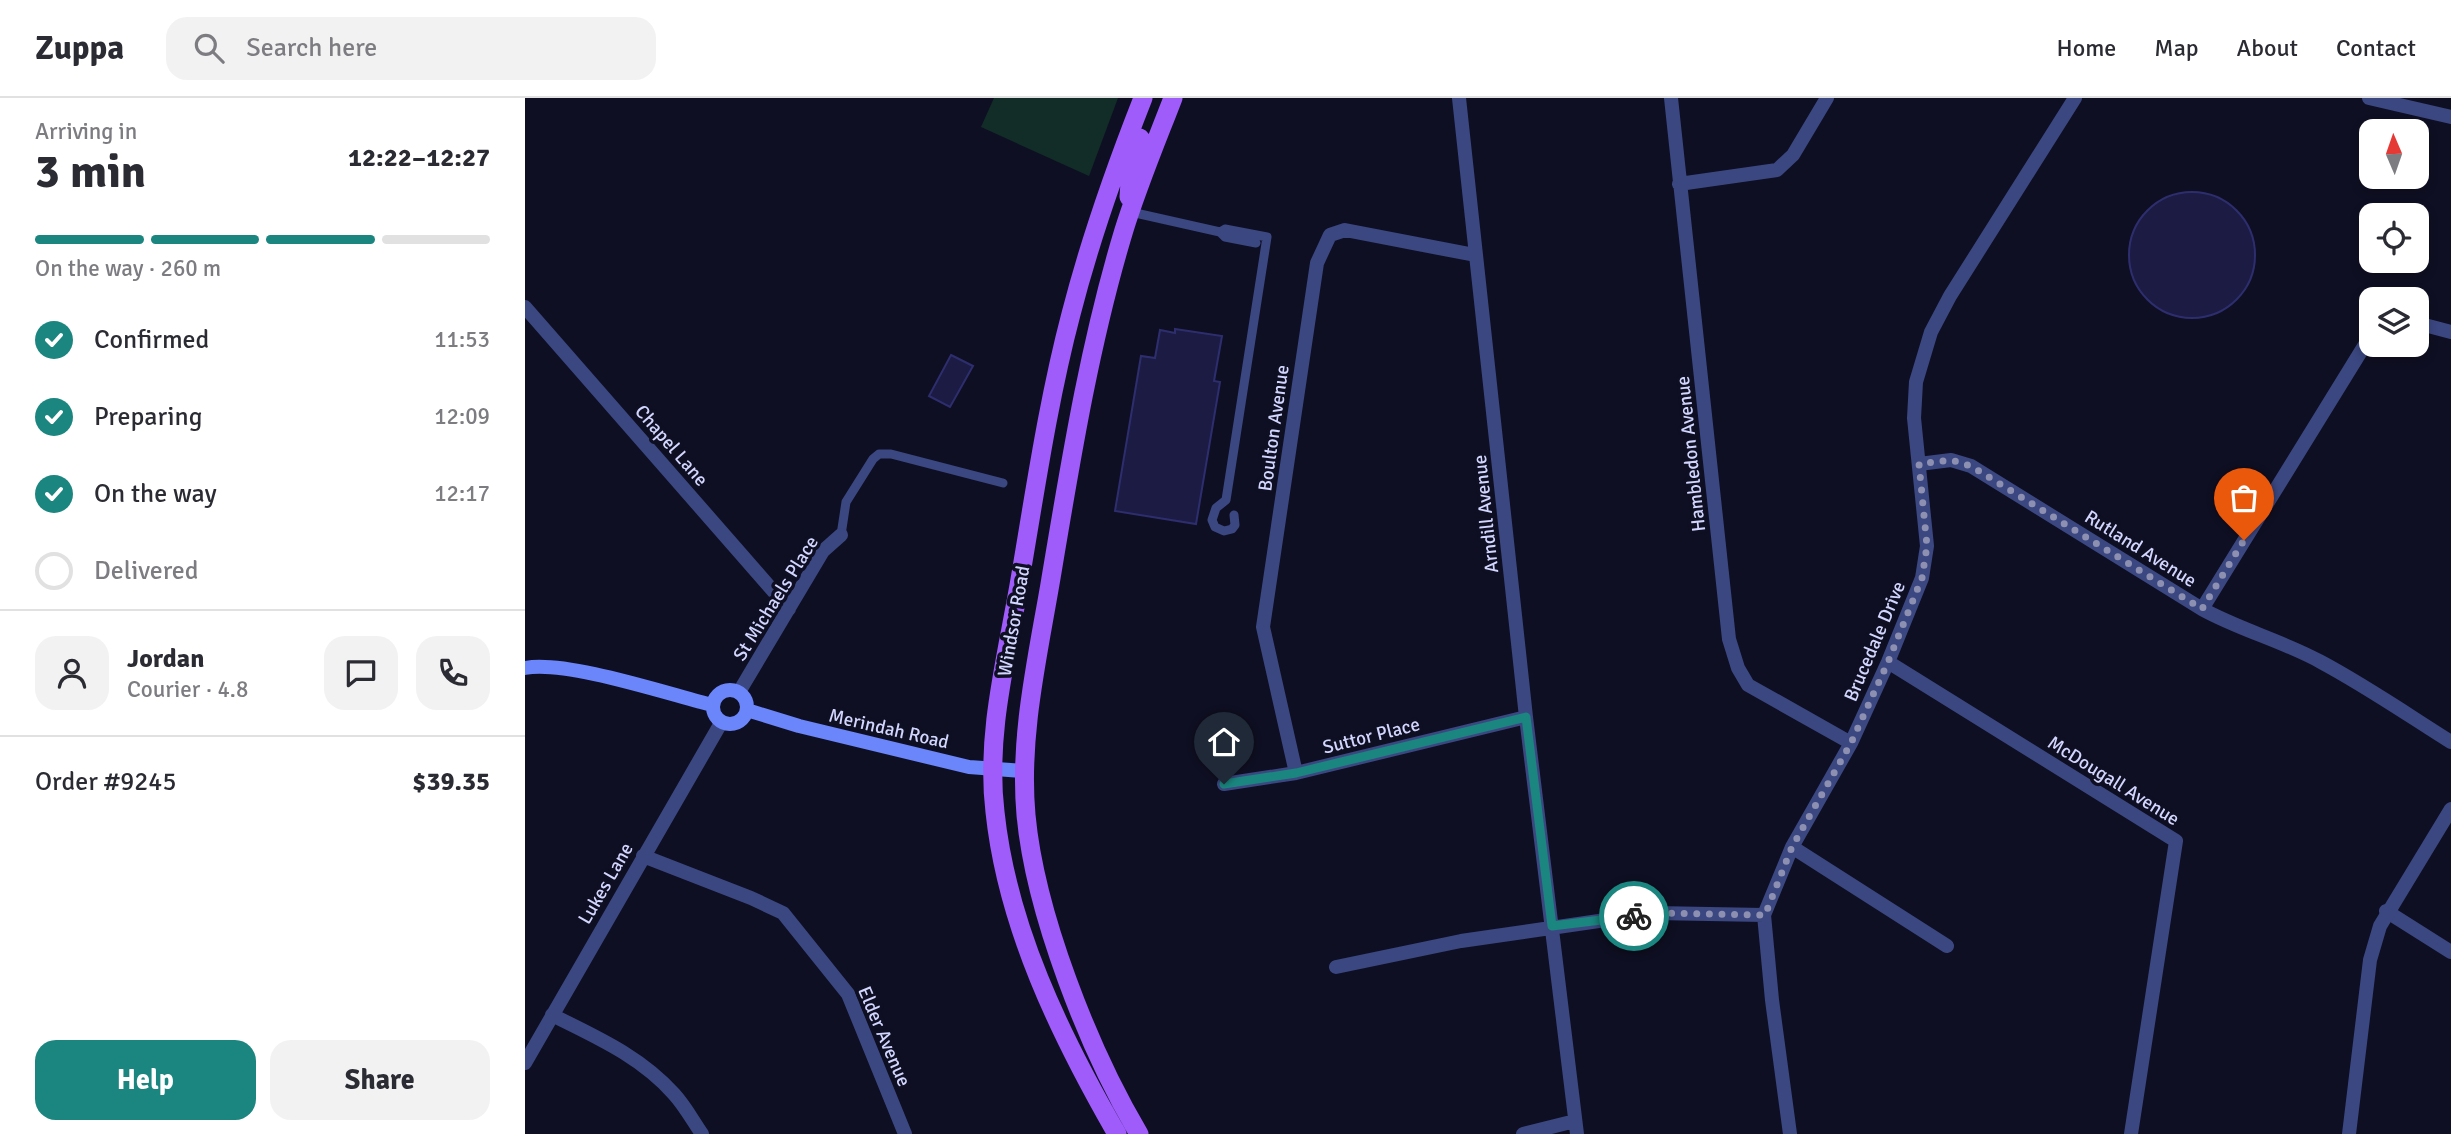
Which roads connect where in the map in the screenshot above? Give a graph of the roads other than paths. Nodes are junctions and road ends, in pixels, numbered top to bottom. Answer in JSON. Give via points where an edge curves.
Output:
{"nodes":[{"id":1,"x":1143,"y":98,"type":"edge"},
{"id":2,"x":1152,"y":98,"type":"edge"},
{"id":3,"x":1173,"y":98,"type":"edge"},
{"id":4,"x":1459,"y":98,"type":"edge"},
{"id":5,"x":1671,"y":98,"type":"edge"},
{"id":6,"x":1827,"y":98,"type":"edge"},
{"id":7,"x":2075,"y":98,"type":"edge"},
{"id":8,"x":2369,"y":98,"type":"edge"},
{"id":9,"x":2451,"y":117,"type":"edge"},
{"id":10,"x":1679,"y":184,"type":"junction"},
{"id":11,"x":1131,"y":212,"type":"junction"},
{"id":12,"x":1220,"y":232,"type":"junction"},
{"id":13,"x":1256,"y":243,"type":"dead end"},
{"id":14,"x":1475,"y":255,"type":"junction"},
{"id":15,"x":1083,"y":273,"type":"junction"},
{"id":16,"x":525,"y":307,"type":"edge"},
{"id":17,"x":2429,"y":326,"type":"edge"},
{"id":18,"x":2451,"y":331,"type":"edge"},
{"id":19,"x":2359,"y":354,"type":"edge"},
{"id":20,"x":1919,"y":464,"type":"junction"},
{"id":21,"x":1003,"y":483,"type":"dead end"},
{"id":22,"x":1234,"y":515,"type":"dead end"},
{"id":23,"x":841,"y":535,"type":"joint"},
{"id":24,"x":789,"y":609,"type":"junction"},
{"id":25,"x":2202,"y":609,"type":"junction"},
{"id":26,"x":1888,"y":662,"type":"junction"},
{"id":27,"x":525,"y":668,"type":"edge"},
{"id":28,"x":739,"y":692,"type":"junction"},
{"id":29,"x":712,"y":705,"type":"junction"},
{"id":30,"x":747,"y":710,"type":"junction"},
{"id":31,"x":1526,"y":717,"type":"junction"},
{"id":32,"x":721,"y":723,"type":"junction"},
{"id":33,"x":2451,"y":742,"type":"edge"},
{"id":34,"x":1851,"y":743,"type":"junction"},
{"id":35,"x":992,"y":768,"type":"junction"},
{"id":36,"x":1023,"y":771,"type":"junction"},
{"id":37,"x":1296,"y":773,"type":"junction"},
{"id":38,"x":1224,"y":784,"type":"dead end"},
{"id":39,"x":2451,"y":809,"type":"edge"},
{"id":40,"x":1792,"y":847,"type":"junction"},
{"id":41,"x":643,"y":856,"type":"junction"},
{"id":42,"x":2386,"y":911,"type":"junction"},
{"id":43,"x":1765,"y":915,"type":"junction"},
{"id":44,"x":1552,"y":926,"type":"junction"},
{"id":45,"x":1947,"y":946,"type":"dead end"},
{"id":46,"x":2451,"y":952,"type":"edge"},
{"id":47,"x":1336,"y":967,"type":"dead end"},
{"id":48,"x":552,"y":1015,"type":"junction"},
{"id":49,"x":525,"y":1063,"type":"edge"},
{"id":50,"x":1576,"y":1128,"type":"edge"},
{"id":51,"x":702,"y":1134,"type":"edge"},
{"id":52,"x":905,"y":1134,"type":"edge"},
{"id":53,"x":1117,"y":1134,"type":"edge"},
{"id":54,"x":1139,"y":1134,"type":"edge"},
{"id":55,"x":1523,"y":1134,"type":"edge"},
{"id":56,"x":1790,"y":1134,"type":"edge"},
{"id":57,"x":2131,"y":1134,"type":"edge"},
{"id":58,"x":2349,"y":1134,"type":"edge"}],
"edges":[{"from":1,"to":15,"type":"main road","name":"Windsor Road"},
{"from":2,"to":11,"type":"main road","via":[[1131,168]]},
{"from":3,"to":11,"type":"main road","name":"Windsor Road"},
{"from":4,"to":14,"type":"street","name":"Arndill Avenue"},
{"from":5,"to":10,"type":"street","name":"Hambledon Avenue"},
{"from":6,"to":10,"type":"street","via":[[1793,155],[1777,170]]},
{"from":7,"to":20,"type":"street","name":"Brucedale Drive","via":[[1931,332],[1916,382]]},
{"from":8,"to":9,"type":"street"},
{"from":10,"to":34,"type":"street","name":"Hambledon Avenue","via":[[1729,639],[1748,685]]},
{"from":11,"to":12,"type":"lane"},
{"from":11,"to":15,"type":"main road","via":[[1118,220]]},
{"from":11,"to":36,"type":"main road","name":"Windsor Road","via":[[1082,400],[1035,670]]},
{"from":12,"to":13,"type":"lane"},
{"from":12,"to":22,"type":"lane","via":[[1267,237],[1226,500],[1213,514],[1215,527],[1232,529]]},
{"from":14,"to":31,"type":"street","name":"Arndill Avenue"},
{"from":14,"to":37,"type":"street","name":"Boulton Avenue","via":[[1345,230],[1330,235],[1317,263],[1263,627]]},
{"from":15,"to":35,"type":"main road","name":"Windsor Road","via":[[1052,397],[1000,696]]},
{"from":16,"to":24,"type":"street","name":"Chapel Lane"},
{"from":17,"to":18,"type":"street"},
{"from":19,"to":25,"type":"street"},
{"from":20,"to":25,"type":"street","name":"Rutland Avenue","via":[[1951,460],[1971,466]]},
{"from":20,"to":26,"type":"street","name":"Brucedale Drive","via":[[1927,546],[1922,578]]},
{"from":21,"to":23,"type":"lane","name":"St Michaels Place","via":[[879,454],[846,502]]},
{"from":23,"to":24,"type":"street","name":"St Michaels Place","via":[[823,551]]},
{"from":24,"to":28,"type":"street","name":"St Michaels Place"},
{"from":25,"to":33,"type":"street","name":"Rutland Avenue","via":[[2322,662]]},
{"from":26,"to":34,"type":"street","name":"Brucedale Drive"},
{"from":26,"to":57,"type":"street","name":"McDougall Avenue","via":[[2176,841]]},
{"from":27,"to":29,"type":"main road","via":[[567,669]]},
{"from":28,"to":29,"type":"main road","via":[[726,690]]},
{"from":28,"to":30,"type":"main road"},
{"from":29,"to":32,"type":"main road"},
{"from":30,"to":32,"type":"main road","via":[[734,725]]},
{"from":30,"to":35,"type":"main road","name":"Merindah Road","via":[[969,767]]},
{"from":31,"to":37,"type":"street","name":"Suttor Place"},
{"from":31,"to":44,"type":"street","name":"Arndill Avenue"},
{"from":32,"to":41,"type":"street","name":"Lukes Lane"},
{"from":34,"to":40,"type":"street","name":"Brucedale Drive"},
{"from":35,"to":36,"type":"main road","name":"Merindah Road"},
{"from":35,"to":53,"type":"main road","name":"Windsor Road","via":[[995,813],[1012,902],[1063,1034]]},
{"from":36,"to":54,"type":"main road","name":"Windsor Road","via":[[1030,849],[1055,943],[1087,1027]]},
{"from":37,"to":38,"type":"street","name":"Suttor Place"},
{"from":39,"to":42,"type":"street"},
{"from":40,"to":43,"type":"street","name":"Brucedale Drive"},
{"from":40,"to":45,"type":"street"},
{"from":41,"to":48,"type":"street","name":"Lukes Lane"},
{"from":41,"to":52,"type":"street","name":"Elder Avenue","via":[[783,913],[848,994]]},
{"from":42,"to":46,"type":"street"},
{"from":42,"to":58,"type":"street","via":[[2371,960]]},
{"from":43,"to":44,"type":"street","via":[[1654,913]]},
{"from":43,"to":56,"type":"street","name":"Brucedale Drive"},
{"from":44,"to":47,"type":"street"},
{"from":44,"to":50,"type":"street","name":"Arndill Avenue"},
{"from":48,"to":49,"type":"street","name":"Lukes Lane"},
{"from":48,"to":51,"type":"street","via":[[624,1051],[649,1070],[675,1095]]},
{"from":50,"to":55,"type":"street"}]}
